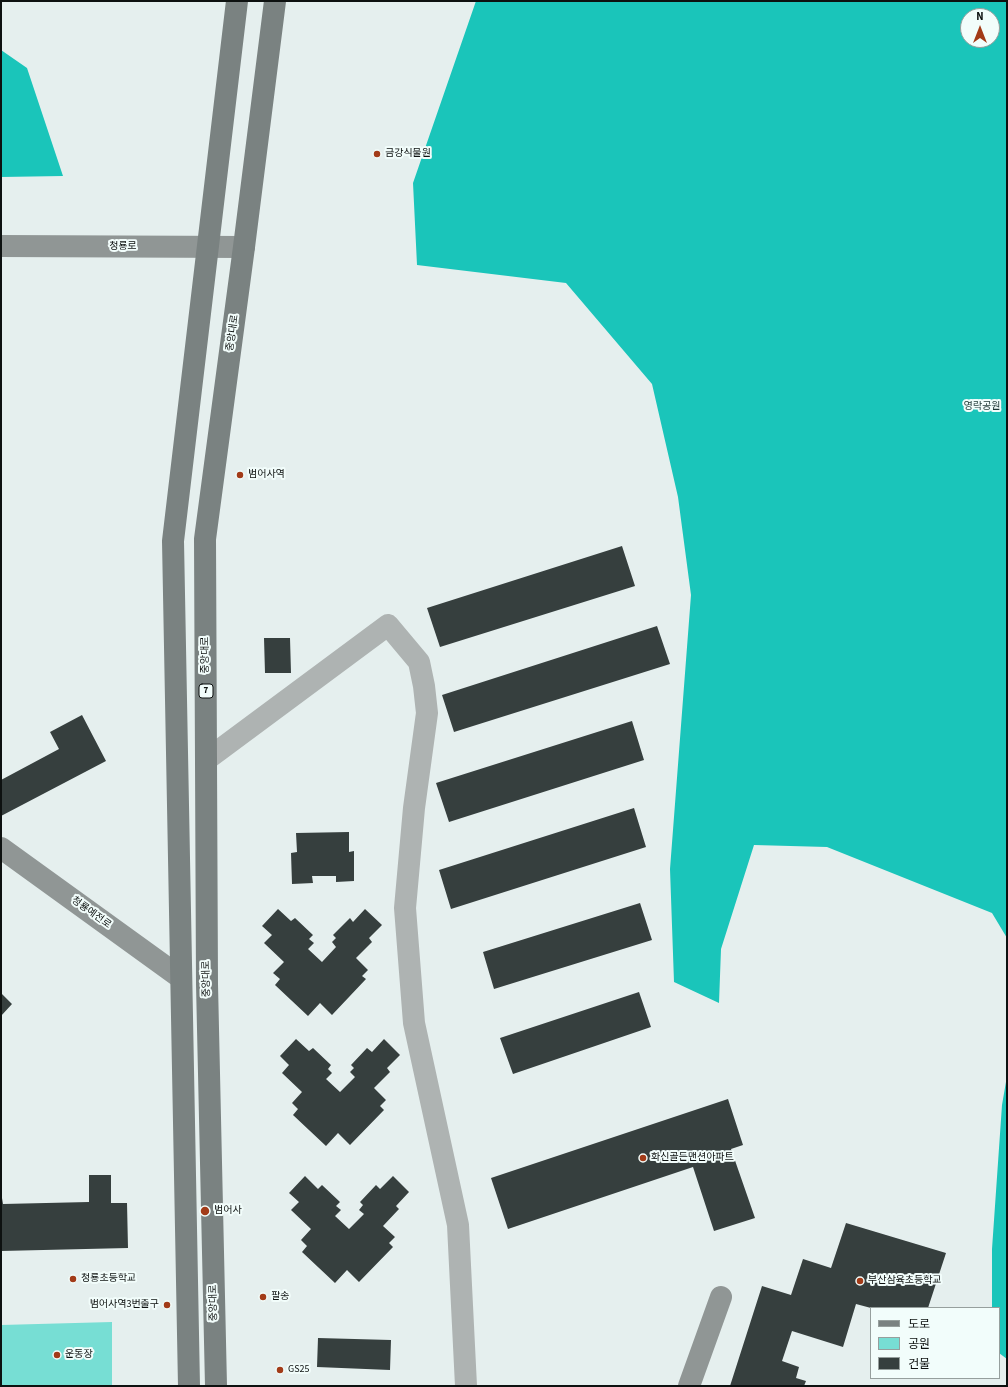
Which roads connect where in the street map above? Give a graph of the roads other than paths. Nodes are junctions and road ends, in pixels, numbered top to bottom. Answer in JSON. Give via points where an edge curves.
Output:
{"nodes":[{"id":1,"x":237,"y":1,"type":"edge"},
{"id":2,"x":274,"y":1,"type":"edge"},
{"id":3,"x":1,"y":246,"type":"edge"},
{"id":4,"x":208,"y":247,"type":"junction"},
{"id":5,"x":244,"y":247,"type":"junction"},
{"id":6,"x":206,"y":760,"type":"junction"},
{"id":7,"x":1,"y":848,"type":"edge"},
{"id":8,"x":181,"y":978,"type":"junction"},
{"id":9,"x":721,"y":1297,"type":"dead end"},
{"id":10,"x":189,"y":1386,"type":"edge"},
{"id":11,"x":216,"y":1386,"type":"edge"},
{"id":12,"x":466,"y":1386,"type":"edge"},
{"id":13,"x":689,"y":1386,"type":"edge"}],
"edges":[{"from":1,"to":4,"type":"main road"},
{"from":2,"to":5,"type":"main road","name":"중앙대로","number":"7"},
{"from":3,"to":4,"type":"street","name":"청룡로"},
{"from":4,"to":5,"type":"street","name":"청룡로"},
{"from":4,"to":8,"type":"main road","via":[[173,541]]},
{"from":5,"to":6,"type":"main road","name":"중앙대로","number":"7","via":[[205,539]]},
{"from":6,"to":11,"type":"main road","name":"중앙대로","number":"7","via":[[207,984]]},
{"from":6,"to":12,"type":"street","via":[[388,625],[419,662],[427,713],[414,808],[405,908],[414,1023],[458,1225]]},
{"from":7,"to":8,"type":"street","name":"청룡예전로"},
{"from":8,"to":10,"type":"main road"},
{"from":9,"to":13,"type":"street"}]}
